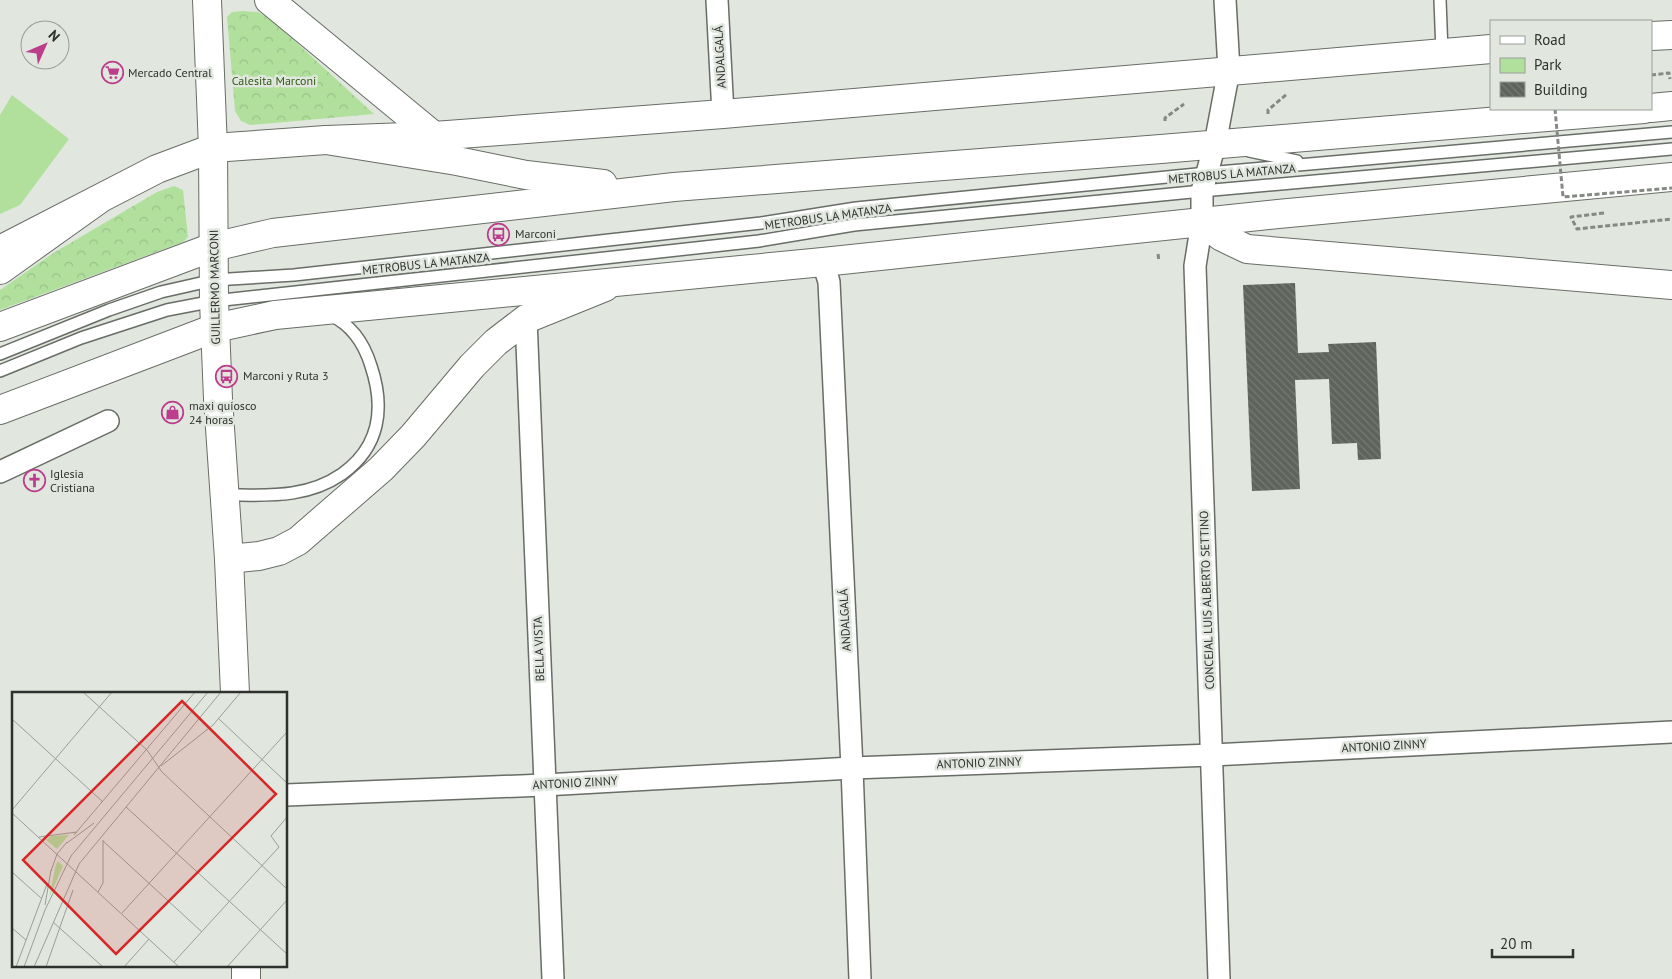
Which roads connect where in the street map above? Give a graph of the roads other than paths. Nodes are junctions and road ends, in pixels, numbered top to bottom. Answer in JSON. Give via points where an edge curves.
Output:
{"nodes":[{"id":1,"x":207,"y":0,"type":"edge"},
{"id":2,"x":269,"y":0,"type":"edge"},
{"id":3,"x":717,"y":0,"type":"edge"},
{"id":4,"x":1225,"y":0,"type":"edge"},
{"id":5,"x":1440,"y":0,"type":"edge"},
{"id":6,"x":1672,"y":35,"type":"edge"},
{"id":7,"x":1652,"y":36,"type":"edge"},
{"id":8,"x":1490,"y":49,"type":"edge"},
{"id":9,"x":1442,"y":52,"type":"junction"},
{"id":10,"x":1229,"y":70,"type":"junction"},
{"id":11,"x":1672,"y":106,"type":"edge"},
{"id":12,"x":1652,"y":108,"type":"edge"},
{"id":13,"x":1632,"y":110,"type":"edge"},
{"id":14,"x":723,"y":114,"type":"junction"},
{"id":15,"x":1672,"y":132,"type":"edge"},
{"id":16,"x":434,"y":136,"type":"junction"},
{"id":17,"x":326,"y":140,"type":"junction"},
{"id":18,"x":1215,"y":144,"type":"junction"},
{"id":19,"x":213,"y":148,"type":"junction"},
{"id":20,"x":1672,"y":149,"type":"edge"},
{"id":21,"x":1311,"y":164,"type":"junction"},
{"id":22,"x":1672,"y":177,"type":"edge"},
{"id":23,"x":1205,"y":182,"type":"junction"},
{"id":24,"x":674,"y":187,"type":"junction"},
{"id":25,"x":98,"y":200,"type":"junction"},
{"id":26,"x":1202,"y":222,"type":"junction"},
{"id":27,"x":213,"y":247,"type":"junction"},
{"id":28,"x":0,"y":250,"type":"edge"},
{"id":29,"x":823,"y":262,"type":"junction"},
{"id":30,"x":0,"y":270,"type":"edge"},
{"id":31,"x":618,"y":282,"type":"junction"},
{"id":32,"x":1672,"y":285,"type":"edge"},
{"id":33,"x":214,"y":290,"type":"junction"},
{"id":34,"x":319,"y":310,"type":"junction"},
{"id":35,"x":526,"y":319,"type":"junction"},
{"id":36,"x":0,"y":327,"type":"edge"},
{"id":37,"x":215,"y":328,"type":"junction"},
{"id":38,"x":0,"y":354,"type":"edge"},
{"id":39,"x":0,"y":371,"type":"edge"},
{"id":40,"x":0,"y":410,"type":"edge"},
{"id":41,"x":108,"y":421,"type":"dead end"},
{"id":42,"x":0,"y":472,"type":"edge"},
{"id":43,"x":224,"y":495,"type":"junction"},
{"id":44,"x":229,"y":559,"type":"junction"},
{"id":45,"x":235,"y":692,"type":"edge"},
{"id":46,"x":1672,"y":732,"type":"edge"},
{"id":47,"x":1212,"y":755,"type":"junction"},
{"id":48,"x":852,"y":768,"type":"junction"},
{"id":49,"x":544,"y":785,"type":"junction"},
{"id":50,"x":288,"y":794,"type":"edge"},
{"id":51,"x":246,"y":966,"type":"edge"},
{"id":52,"x":246,"y":979,"type":"edge"},
{"id":53,"x":553,"y":979,"type":"edge"},
{"id":54,"x":860,"y":979,"type":"edge"},
{"id":55,"x":1219,"y":979,"type":"edge"}],
"edges":[{"from":1,"to":19,"type":"main road","name":"GUILLERMO MARCONI"},
{"from":2,"to":16,"type":"main road"},
{"from":3,"to":14,"type":"street","name":"ANDALGALÁ"},
{"from":4,"to":10,"type":"street"},
{"from":5,"to":9,"type":"lane"},
{"from":6,"to":7,"type":"main road"},
{"from":8,"to":9,"type":"main road"},
{"from":9,"to":10,"type":"main road"},
{"from":10,"to":14,"type":"main road"},
{"from":10,"to":18,"type":"street"},
{"from":11,"to":12,"type":"main road"},
{"from":13,"to":18,"type":"main road"},
{"from":14,"to":16,"type":"main road"},
{"from":15,"to":21,"type":"lane","name":"METROBUS LA MATANZA"},
{"from":16,"to":17,"type":"main road"},
{"from":17,"to":19,"type":"main road"},
{"from":17,"to":24,"type":"main road","via":[[526,175],[586,183]]},
{"from":18,"to":21,"type":"lane","name":"METROBUS LA MATANZA"},
{"from":18,"to":23,"type":"street","name":"CONCEJAL LUIS ALBERTO SETTINO"},
{"from":18,"to":24,"type":"main road"},
{"from":19,"to":25,"type":"main road","via":[[157,169]]},
{"from":19,"to":27,"type":"main road","name":"GUILLERMO MARCONI"},
{"from":20,"to":23,"type":"lane","name":"METROBUS LA MATANZA"},
{"from":21,"to":23,"type":"lane","name":"METROBUS LA MATANZA"},
{"from":22,"to":26,"type":"main road"},
{"from":23,"to":26,"type":"street","name":"CONCEJAL LUIS ALBERTO SETTINO"},
{"from":23,"to":33,"type":"lane","name":"METROBUS LA MATANZA","via":[[854,225],[759,241]]},
{"from":23,"to":33,"type":"lane","name":"METROBUS LA MATANZA","via":[[856,208],[761,223],[294,275]]},
{"from":24,"to":27,"type":"main road","via":[[273,233]]},
{"from":25,"to":28,"type":"main road"},
{"from":25,"to":30,"type":"main road"},
{"from":26,"to":29,"type":"main road"},
{"from":26,"to":32,"type":"main road","via":[[1222,237],[1247,249]]},
{"from":26,"to":47,"type":"street","name":"CONCEJAL LUIS ALBERTO SETTINO","via":[[1195,266]]},
{"from":27,"to":33,"type":"main road","name":"GUILLERMO MARCONI"},
{"from":27,"to":36,"type":"main road"},
{"from":29,"to":31,"type":"main road"},
{"from":29,"to":48,"type":"street","name":"ANDALGALÁ","via":[[829,282]]},
{"from":31,"to":34,"type":"main road"},
{"from":31,"to":35,"type":"main road"},
{"from":33,"to":37,"type":"main road","name":"GUILLERMO MARCONI"},
{"from":33,"to":38,"type":"lane","name":"METROBUS LA MATANZA","via":[[161,292]]},
{"from":33,"to":39,"type":"lane","name":"METROBUS LA MATANZA"},
{"from":34,"to":37,"type":"main road","via":[[275,315]]},
{"from":34,"to":43,"type":"lane","via":[[354,331],[367,352],[377,385],[379,407],[376,428],[368,445],[358,461],[317,488],[289,495]]},
{"from":35,"to":44,"type":"main road","via":[[472,366],[381,469],[298,541],[279,551]]},
{"from":35,"to":49,"type":"street","name":"BELLA VISTA"},
{"from":37,"to":40,"type":"main road"},
{"from":37,"to":43,"type":"main road","name":"GUILLERMO MARCONI"},
{"from":41,"to":42,"type":"street"},
{"from":43,"to":44,"type":"main road","name":"GUILLERMO MARCONI"},
{"from":44,"to":45,"type":"main road","name":"GUILLERMO MARCONI"},
{"from":46,"to":47,"type":"street","name":"ANTONIO ZINNY"},
{"from":47,"to":48,"type":"street","name":"ANTONIO ZINNY"},
{"from":47,"to":55,"type":"street","name":"CONCEJAL LUIS ALBERTO SETTINO"},
{"from":48,"to":49,"type":"street","name":"ANTONIO ZINNY"},
{"from":48,"to":54,"type":"street","name":"ANDALGALÁ"},
{"from":49,"to":50,"type":"street","name":"ANTONIO ZINNY"},
{"from":49,"to":53,"type":"street","name":"BELLA VISTA"},
{"from":51,"to":52,"type":"main road"}]}
